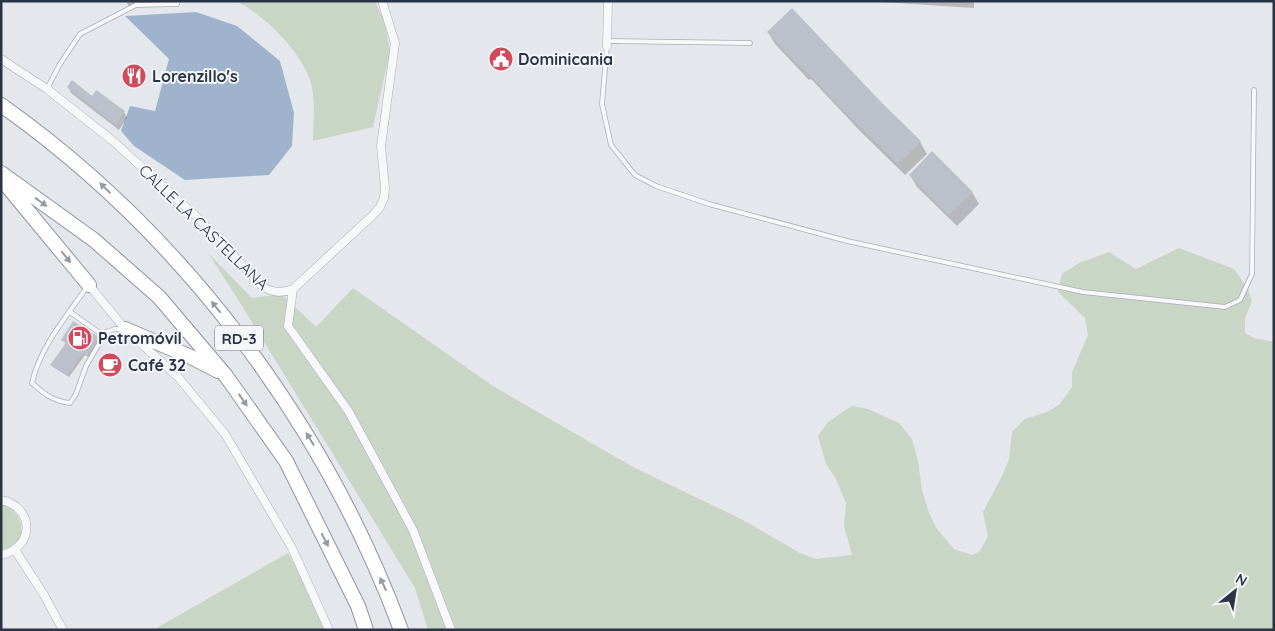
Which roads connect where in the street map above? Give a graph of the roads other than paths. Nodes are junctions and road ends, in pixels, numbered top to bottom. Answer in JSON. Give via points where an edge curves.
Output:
{"nodes":[{"id":1,"x":178,"y":1,"type":"edge"},
{"id":2,"x":382,"y":1,"type":"edge"},
{"id":3,"x":608,"y":1,"type":"edge"},
{"id":4,"x":750,"y":43,"type":"dead end"},
{"id":5,"x":607,"y":44,"type":"junction"},
{"id":6,"x":1,"y":59,"type":"edge"},
{"id":7,"x":48,"y":89,"type":"junction"},
{"id":8,"x":1254,"y":90,"type":"dead end"},
{"id":9,"x":1,"y":105,"type":"edge"},
{"id":10,"x":1,"y":173,"type":"edge"},
{"id":11,"x":1,"y":179,"type":"edge"},
{"id":12,"x":89,"y":285,"type":"junction"},
{"id":13,"x":293,"y":289,"type":"junction"},
{"id":14,"x":70,"y":312,"type":"junction"},
{"id":15,"x":125,"y":329,"type":"junction"},
{"id":16,"x":104,"y":336,"type":"junction"},
{"id":17,"x":226,"y":376,"type":"junction"},
{"id":18,"x":1,"y":500,"type":"edge"},
{"id":19,"x":15,"y":550,"type":"junction"},
{"id":20,"x":1,"y":555,"type":"edge"},
{"id":21,"x":63,"y":630,"type":"edge"},
{"id":22,"x":329,"y":630,"type":"edge"},
{"id":23,"x":366,"y":630,"type":"edge"},
{"id":24,"x":401,"y":630,"type":"edge"},
{"id":25,"x":451,"y":630,"type":"edge"}],
"edges":[{"from":1,"to":7,"type":"lane","via":[[177,4],[136,5],[80,34]]},
{"from":2,"to":13,"type":"street","name":"CALLE LA CASTELLANA","via":[[395,43],[381,146],[384,198],[374,215]]},
{"from":3,"to":5,"type":"street"},
{"from":4,"to":5,"type":"lane"},
{"from":5,"to":8,"type":"lane","via":[[602,104],[611,146],[635,175],[656,186],[709,204],[847,241],[1074,290],[1224,307],[1240,300],[1252,274]]},
{"from":6,"to":7,"type":"street","name":"CALLE LA CASTELLANA"},
{"from":7,"to":13,"type":"street","name":"CALLE LA CASTELLANA","via":[[113,141],[199,219],[266,290],[280,293]]},
{"from":24,"to":9,"type":"highway","number":"RD-3","one_way":true,"via":[[355,522],[315,447],[290,406],[229,324],[144,226],[94,177]]},
{"from":10,"to":17,"type":"highway","number":"RD-3","one_way":true,"via":[[94,240],[159,297]]},
{"from":11,"to":12,"type":"highway","one_way":true},
{"from":12,"to":14,"type":"lane"},
{"from":12,"to":15,"type":"street"},
{"from":13,"to":25,"type":"street","via":[[288,326],[349,412],[413,530]]},
{"from":14,"to":16,"type":"lane"},
{"from":14,"to":16,"type":"lane","via":[[35,369],[32,383],[48,397],[70,403]]},
{"from":15,"to":16,"type":"lane","via":[[115,328]]},
{"from":15,"to":17,"type":"highway"},
{"from":15,"to":22,"type":"street","via":[[178,377],[225,434],[292,548]]},
{"from":17,"to":23,"type":"highway","number":"RD-3","one_way":true,"via":[[286,461],[358,606]]},
{"from":18,"to":19,"type":"street","via":[[17,506],[26,522],[24,540]]},
{"from":19,"to":20,"type":"street"},
{"from":19,"to":21,"type":"street"}]}
